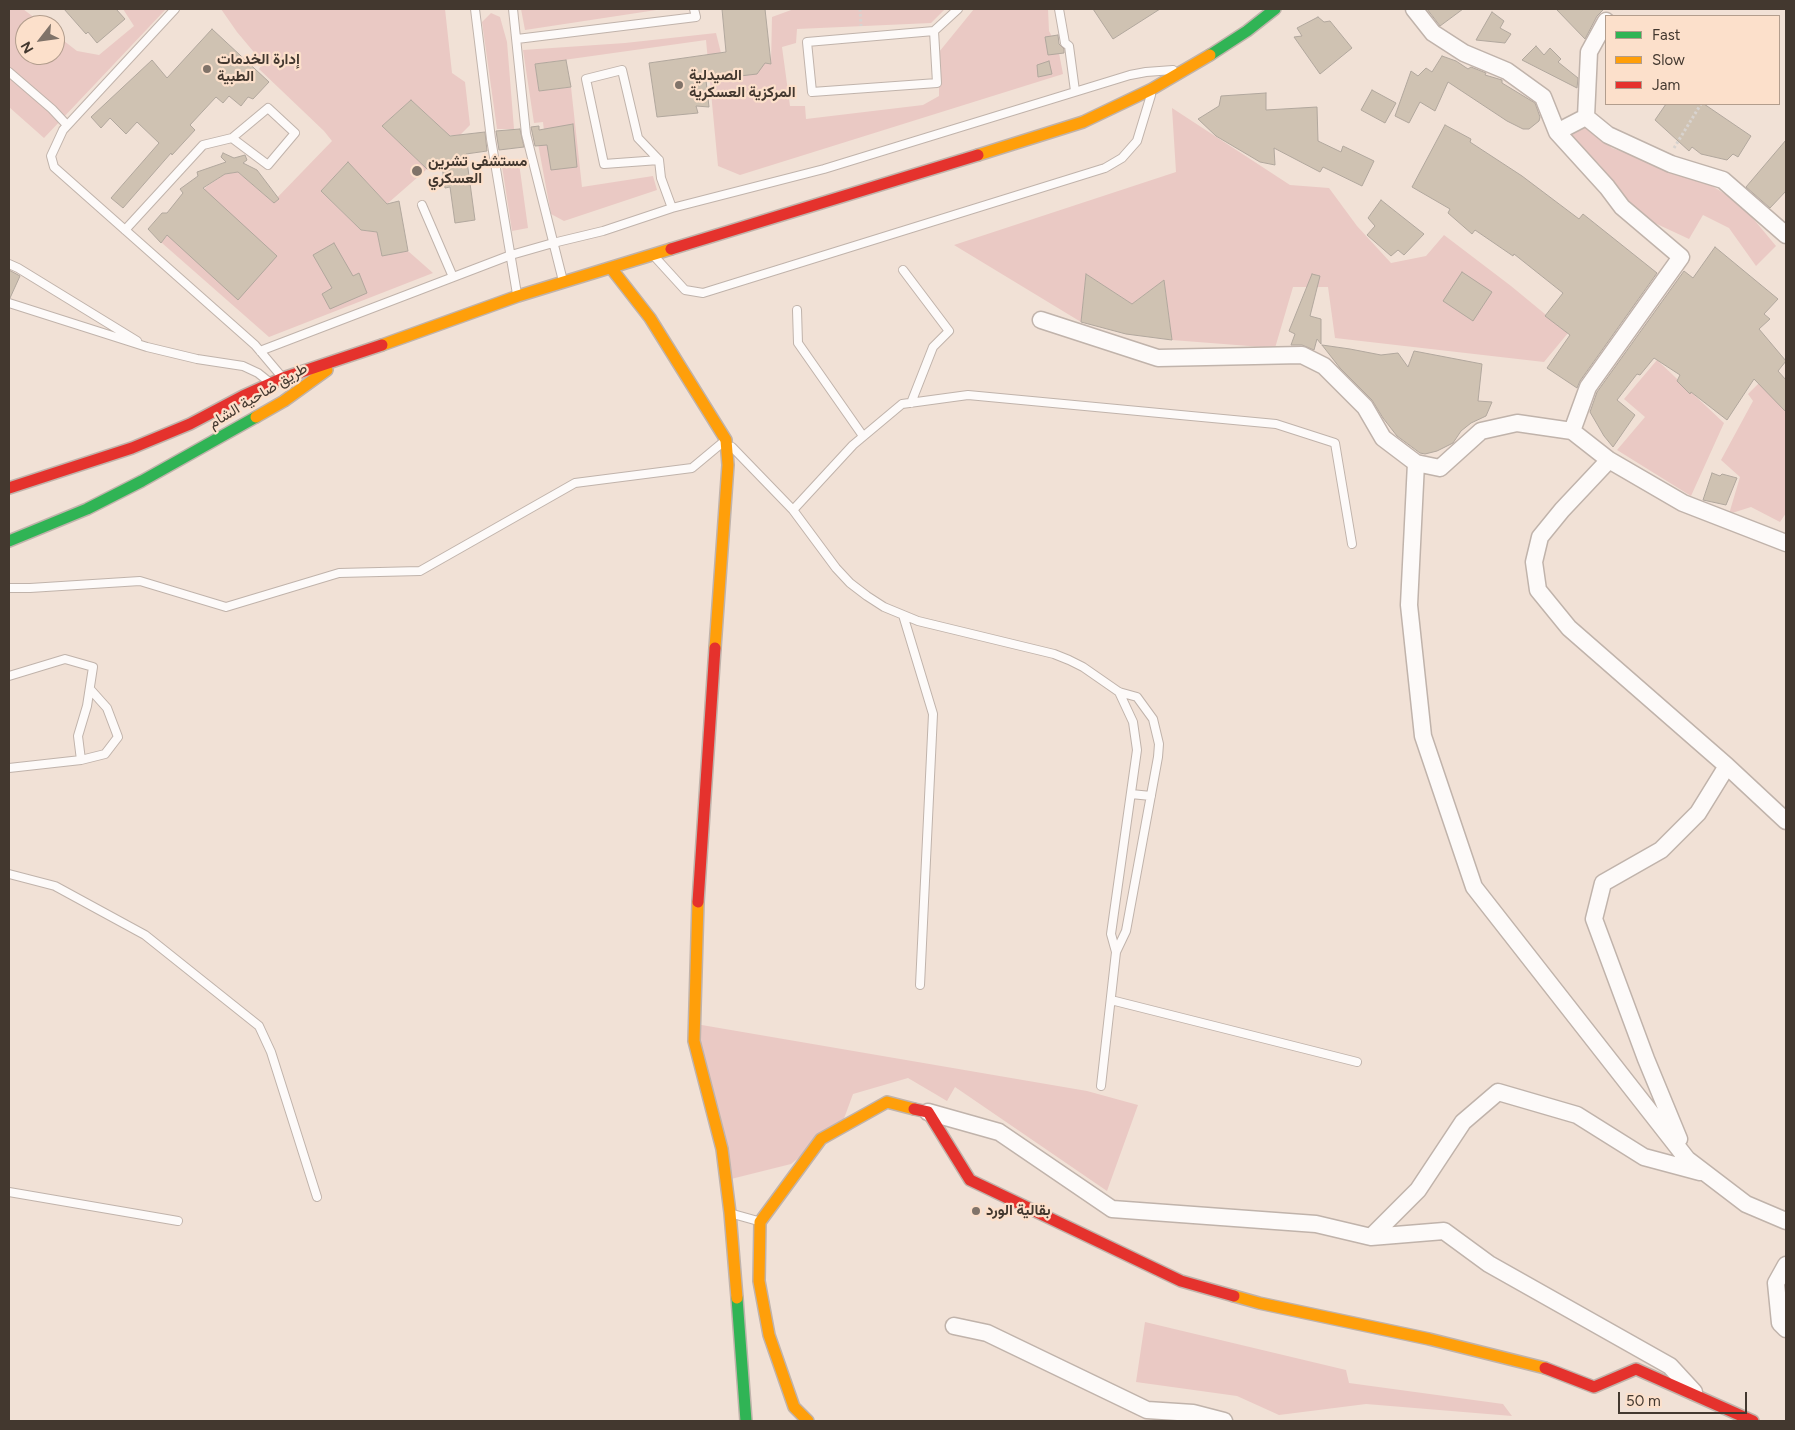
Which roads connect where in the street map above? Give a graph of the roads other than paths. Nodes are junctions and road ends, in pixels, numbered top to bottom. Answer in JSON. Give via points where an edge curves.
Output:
{"nodes":[{"id":1,"x":175,"y":9,"type":"edge"},
{"id":2,"x":475,"y":9,"type":"edge"},
{"id":3,"x":513,"y":9,"type":"edge"},
{"id":4,"x":694,"y":9,"type":"edge"},
{"id":5,"x":958,"y":9,"type":"edge"},
{"id":6,"x":1059,"y":9,"type":"edge"},
{"id":7,"x":1275,"y":9,"type":"edge"},
{"id":8,"x":1414,"y":9,"type":"edge"},
{"id":9,"x":1605,"y":24,"type":"edge"},
{"id":10,"x":934,"y":31,"type":"junction"},
{"id":11,"x":516,"y":39,"type":"junction"},
{"id":12,"x":1185,"y":71,"type":"junction"},
{"id":13,"x":9,"y":72,"type":"edge"},
{"id":14,"x":1152,"y":89,"type":"junction"},
{"id":15,"x":1075,"y":91,"type":"junction"},
{"id":16,"x":1586,"y":117,"type":"junction"},
{"id":17,"x":67,"y":125,"type":"junction"},
{"id":18,"x":1557,"y":132,"type":"junction"},
{"id":19,"x":232,"y":138,"type":"junction"},
{"id":20,"x":659,"y":160,"type":"junction"},
{"id":21,"x":422,"y":205,"type":"dead end"},
{"id":22,"x":672,"y":208,"type":"junction"},
{"id":23,"x":125,"y":230,"type":"junction"},
{"id":24,"x":1786,"y":235,"type":"edge"},
{"id":25,"x":553,"y":242,"type":"junction"},
{"id":26,"x":511,"y":255,"type":"junction"},
{"id":27,"x":653,"y":255,"type":"junction"},
{"id":28,"x":9,"y":264,"type":"edge"},
{"id":29,"x":611,"y":268,"type":"junction"},
{"id":30,"x":904,"y":270,"type":"dead end"},
{"id":31,"x":453,"y":277,"type":"junction"},
{"id":32,"x":563,"y":283,"type":"junction"},
{"id":33,"x":518,"y":296,"type":"junction"},
{"id":34,"x":9,"y":303,"type":"edge"},
{"id":35,"x":797,"y":310,"type":"dead end"},
{"id":36,"x":1042,"y":320,"type":"dead end"},
{"id":37,"x":148,"y":347,"type":"junction"},
{"id":38,"x":260,"y":350,"type":"junction"},
{"id":39,"x":338,"y":362,"type":"junction"},
{"id":40,"x":283,"y":378,"type":"junction"},
{"id":41,"x":271,"y":384,"type":"junction"},
{"id":42,"x":911,"y":403,"type":"junction"},
{"id":43,"x":1572,"y":431,"type":"junction"},
{"id":44,"x":863,"y":436,"type":"junction"},
{"id":45,"x":726,"y":440,"type":"junction"},
{"id":46,"x":1609,"y":460,"type":"junction"},
{"id":47,"x":1416,"y":463,"type":"junction"},
{"id":48,"x":9,"y":488,"type":"edge"},
{"id":49,"x":793,"y":510,"type":"junction"},
{"id":50,"x":9,"y":541,"type":"edge"},
{"id":51,"x":1786,"y":543,"type":"edge"},
{"id":52,"x":1352,"y":544,"type":"dead end"},
{"id":53,"x":9,"y":588,"type":"edge"},
{"id":54,"x":903,"y":615,"type":"junction"},
{"id":55,"x":9,"y":676,"type":"edge"},
{"id":56,"x":90,"y":689,"type":"junction"},
{"id":57,"x":1119,"y":692,"type":"junction"},
{"id":58,"x":81,"y":760,"type":"junction"},
{"id":59,"x":1727,"y":766,"type":"junction"},
{"id":60,"x":9,"y":768,"type":"edge"},
{"id":61,"x":1131,"y":794,"type":"junction"},
{"id":62,"x":1151,"y":796,"type":"junction"},
{"id":63,"x":1786,"y":821,"type":"edge"},
{"id":64,"x":9,"y":874,"type":"edge"},
{"id":65,"x":1116,"y":952,"type":"junction"},
{"id":66,"x":920,"y":985,"type":"dead end"},
{"id":67,"x":1111,"y":1000,"type":"junction"},
{"id":68,"x":1357,"y":1062,"type":"dead end"},
{"id":69,"x":1102,"y":1086,"type":"dead end"},
{"id":70,"x":928,"y":1112,"type":"junction"},
{"id":71,"x":1687,"y":1159,"type":"junction"},
{"id":72,"x":1706,"y":1174,"type":"junction"},
{"id":73,"x":9,"y":1192,"type":"edge"},
{"id":74,"x":317,"y":1197,"type":"dead end"},
{"id":75,"x":730,"y":1213,"type":"junction"},
{"id":76,"x":178,"y":1221,"type":"dead end"},
{"id":77,"x":1786,"y":1221,"type":"edge"},
{"id":78,"x":760,"y":1222,"type":"junction"},
{"id":79,"x":1371,"y":1237,"type":"junction"},
{"id":80,"x":1786,"y":1265,"type":"edge"},
{"id":81,"x":954,"y":1326,"type":"dead end"},
{"id":82,"x":1786,"y":1330,"type":"edge"},
{"id":83,"x":1699,"y":1398,"type":"junction"},
{"id":84,"x":746,"y":1421,"type":"edge"},
{"id":85,"x":808,"y":1421,"type":"edge"},
{"id":86,"x":1224,"y":1421,"type":"edge"},
{"id":87,"x":1753,"y":1421,"type":"edge"}],
"edges":[{"from":1,"to":17,"type":"lane"},
{"from":2,"to":26,"type":"lane","via":[[491,140]]},
{"from":3,"to":11,"type":"lane"},
{"from":4,"to":11,"type":"lane","via":[[696,17]]},
{"from":5,"to":10,"type":"lane"},
{"from":6,"to":15,"type":"lane","via":[[1065,43],[1069,46]]},
{"from":7,"to":12,"type":"street"},
{"from":8,"to":18,"type":"street","via":[[1433,33],[1464,53],[1507,71],[1543,98]]},
{"from":9,"to":16,"type":"street","via":[[1589,52]]},
{"from":10,"to":10,"type":"lane","via":[[807,42],[812,92],[937,84]]},
{"from":11,"to":25,"type":"lane","via":[[526,134]]},
{"from":12,"to":14,"type":"street"},
{"from":12,"to":15,"type":"lane","via":[[1146,72]]},
{"from":13,"to":17,"type":"lane"},
{"from":14,"to":27,"type":"street","via":[[1083,122]]},
{"from":14,"to":27,"type":"lane","via":[[1137,141],[1122,158],[1105,168],[703,293],[685,290]]},
{"from":15,"to":22,"type":"lane","via":[[824,170]]},
{"from":16,"to":18,"type":"street"},
{"from":16,"to":24,"type":"street","via":[[1608,135],[1666,162],[1723,180]]},
{"from":17,"to":23,"type":"lane","via":[[51,156],[54,167]]},
{"from":18,"to":43,"type":"street","via":[[1622,207],[1681,256],[1588,387]]},
{"from":19,"to":19,"type":"lane","via":[[268,165],[295,132],[268,108]]},
{"from":19,"to":23,"type":"lane","via":[[203,145]]},
{"from":20,"to":20,"type":"lane","via":[[638,138],[622,70],[586,79],[604,164]]},
{"from":20,"to":22,"type":"lane","via":[[661,178]]},
{"from":21,"to":31,"type":"lane"},
{"from":22,"to":25,"type":"lane","via":[[603,231]]},
{"from":23,"to":38,"type":"lane"},
{"from":25,"to":26,"type":"lane"},
{"from":25,"to":32,"type":"lane"},
{"from":26,"to":31,"type":"lane"},
{"from":26,"to":33,"type":"lane"},
{"from":27,"to":29,"type":"street"},
{"from":28,"to":37,"type":"lane"},
{"from":29,"to":32,"type":"street"},
{"from":29,"to":45,"type":"street","via":[[650,318]]},
{"from":30,"to":42,"type":"lane","via":[[949,331],[933,347]]},
{"from":31,"to":38,"type":"lane"},
{"from":32,"to":33,"type":"street"},
{"from":33,"to":39,"type":"street"},
{"from":34,"to":37,"type":"lane"},
{"from":35,"to":44,"type":"lane","via":[[798,344]]},
{"from":36,"to":47,"type":"street","via":[[1158,358],[1302,355],[1324,366],[1365,407],[1383,438]]},
{"from":37,"to":41,"type":"lane","via":[[243,366]]},
{"from":38,"to":40,"type":"lane"},
{"from":39,"to":40,"type":"street","name":"طريق ضاحية الشام"},
{"from":39,"to":50,"type":"street","name":"طريق ضاحية الشام","via":[[284,401],[142,481],[87,509]]},
{"from":40,"to":41,"type":"street","name":"طريق ضاحية الشام"},
{"from":41,"to":48,"type":"street","name":"طريق ضاحية الشام","via":[[132,448]]},
{"from":42,"to":44,"type":"lane","via":[[902,404]]},
{"from":42,"to":52,"type":"lane","via":[[968,395],[1276,424],[1335,443]]},
{"from":43,"to":46,"type":"street"},
{"from":43,"to":47,"type":"street","via":[[1518,423],[1482,431],[1440,468]]},
{"from":44,"to":49,"type":"lane"},
{"from":45,"to":49,"type":"lane"},
{"from":45,"to":53,"type":"lane","via":[[692,468],[575,483],[420,571],[339,573],[226,607],[140,581]]},
{"from":45,"to":75,"type":"street","via":[[728,465],[696,928],[694,1042],[722,1149]]},
{"from":46,"to":51,"type":"street","via":[[1683,503]]},
{"from":46,"to":59,"type":"street","via":[[1540,537],[1534,562],[1538,590],[1570,628]]},
{"from":47,"to":71,"type":"street","via":[[1409,604],[1423,736],[1474,887]]},
{"from":49,"to":54,"type":"lane","via":[[850,583],[884,607]]},
{"from":54,"to":57,"type":"lane","via":[[1054,654],[1083,667]]},
{"from":54,"to":66,"type":"lane","via":[[933,714]]},
{"from":55,"to":56,"type":"lane","via":[[65,659],[93,667]]},
{"from":56,"to":58,"type":"lane","via":[[78,736]]},
{"from":56,"to":58,"type":"lane","via":[[107,708],[118,737],[105,754]]},
{"from":57,"to":61,"type":"lane","via":[[1130,713],[1137,741]]},
{"from":57,"to":62,"type":"lane","via":[[1137,697],[1153,718],[1157,731],[1158,757]]},
{"from":58,"to":60,"type":"lane"},
{"from":59,"to":63,"type":"street"},
{"from":59,"to":71,"type":"street","via":[[1698,813],[1660,850],[1603,883],[1594,919]]},
{"from":61,"to":62,"type":"lane"},
{"from":61,"to":65,"type":"lane","via":[[1111,934]]},
{"from":62,"to":65,"type":"lane","via":[[1126,931]]},
{"from":64,"to":74,"type":"lane","via":[[55,886],[145,935],[259,1026]]},
{"from":65,"to":67,"type":"lane"},
{"from":67,"to":68,"type":"lane"},
{"from":67,"to":69,"type":"lane"},
{"from":70,"to":78,"type":"street","via":[[887,1102],[821,1139]]},
{"from":70,"to":79,"type":"street","via":[[999,1132],[1112,1209],[1316,1224]]},
{"from":70,"to":83,"type":"street","via":[[970,1180],[1180,1281],[1259,1303],[1540,1366],[1594,1387],[1636,1369]]},
{"from":71,"to":72,"type":"street"},
{"from":72,"to":77,"type":"street","via":[[1746,1204]]},
{"from":72,"to":79,"type":"street","via":[[1644,1157],[1577,1114],[1498,1092],[1463,1122],[1418,1190]]},
{"from":73,"to":76,"type":"lane"},
{"from":75,"to":78,"type":"lane"},
{"from":75,"to":84,"type":"street"},
{"from":78,"to":85,"type":"street","via":[[759,1281],[769,1335],[794,1406]]},
{"from":79,"to":83,"type":"street","via":[[1444,1232],[1489,1264],[1670,1366]]},
{"from":80,"to":82,"type":"street","via":[[1776,1282],[1780,1323]]},
{"from":81,"to":86,"type":"street","via":[[987,1333],[1147,1410],[1193,1413]]},
{"from":83,"to":87,"type":"street"}]}
